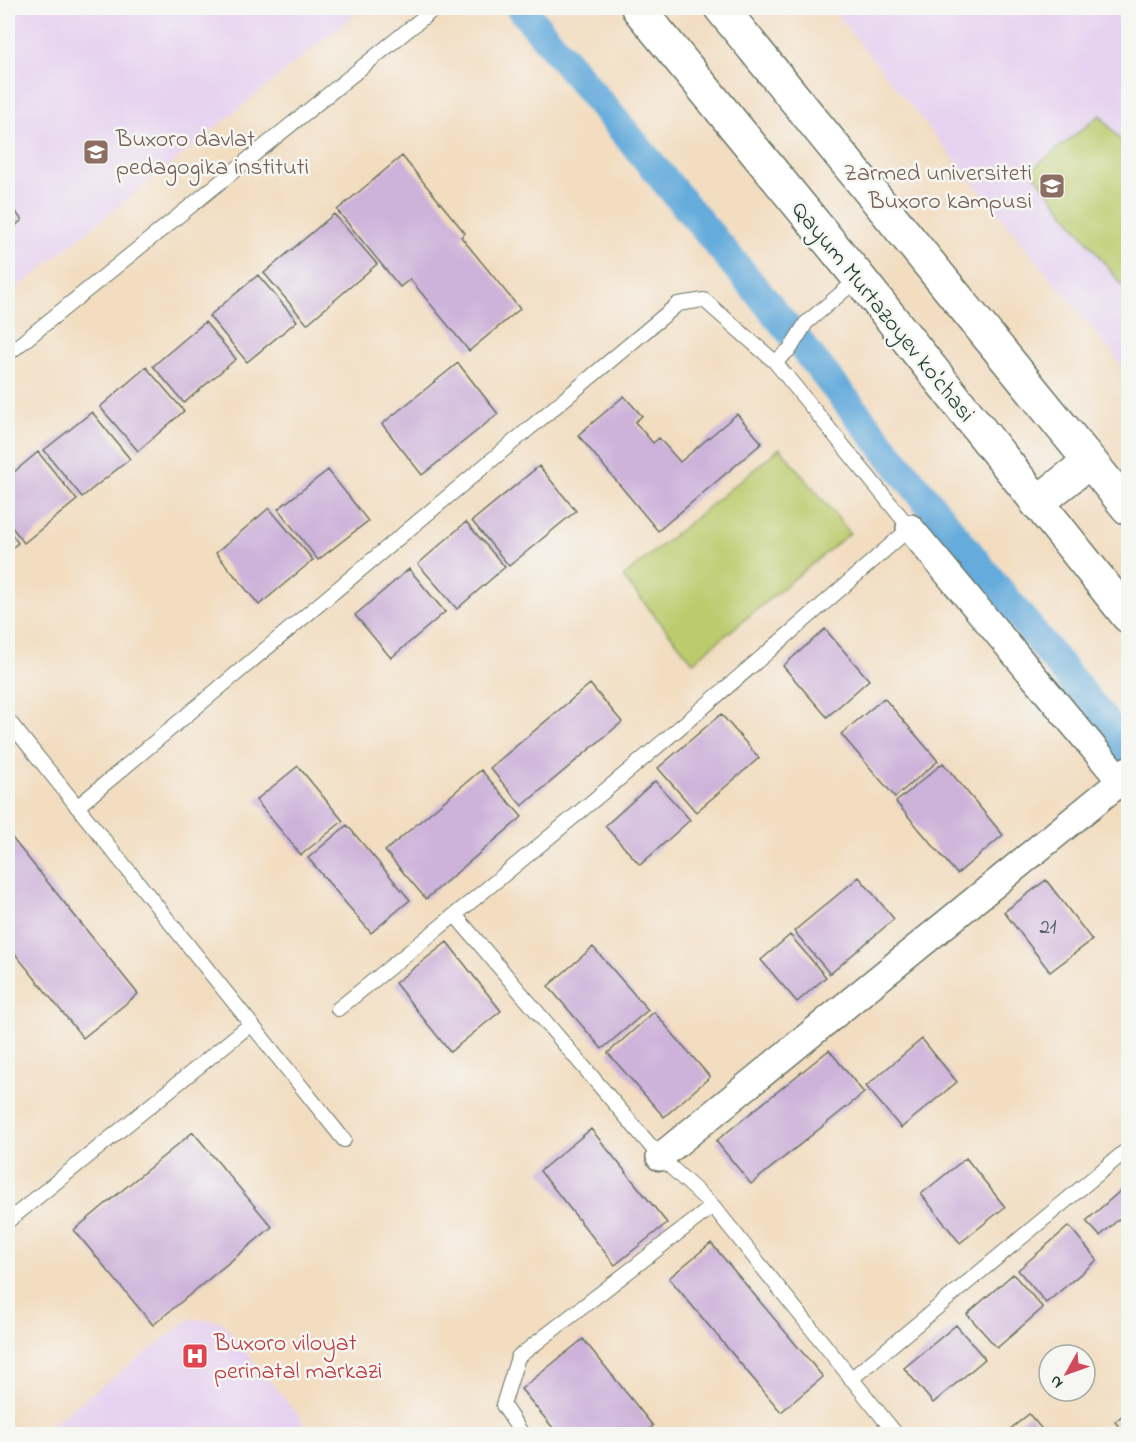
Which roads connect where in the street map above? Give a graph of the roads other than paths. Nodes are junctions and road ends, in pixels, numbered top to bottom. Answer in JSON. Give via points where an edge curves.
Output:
{"nodes":[{"id":1,"x":435,"y":8,"type":"edge"},
{"id":2,"x":638,"y":8,"type":"edge"},
{"id":3,"x":721,"y":8,"type":"edge"},
{"id":4,"x":859,"y":278,"type":"junction"},
{"id":5,"x":8,"y":354,"type":"edge"},
{"id":6,"x":775,"y":362,"type":"junction"},
{"id":7,"x":1090,"y":461,"type":"junction"},
{"id":8,"x":1126,"y":501,"type":"edge"},
{"id":9,"x":1036,"y":503,"type":"junction"},
{"id":10,"x":910,"y":528,"type":"junction"},
{"id":11,"x":1128,"y":616,"type":"edge"},
{"id":12,"x":8,"y":720,"type":"edge"},
{"id":13,"x":1124,"y":776,"type":"edge"},
{"id":14,"x":77,"y":807,"type":"junction"},
{"id":15,"x":455,"y":915,"type":"junction"},
{"id":16,"x":338,"y":1009,"type":"dead end"},
{"id":17,"x":252,"y":1024,"type":"junction"},
{"id":18,"x":344,"y":1140,"type":"dead end"},
{"id":19,"x":1128,"y":1149,"type":"edge"},
{"id":20,"x":660,"y":1157,"type":"junction"},
{"id":21,"x":713,"y":1206,"type":"junction"},
{"id":22,"x":8,"y":1221,"type":"edge"},
{"id":23,"x":851,"y":1379,"type":"junction"},
{"id":24,"x":522,"y":1434,"type":"edge"},
{"id":25,"x":896,"y":1434,"type":"edge"}],
"edges":[{"from":1,"to":5,"type":"lane"},
{"from":2,"to":4,"type":"street","name":"Qayum Murtazoyev ko'chasi"},
{"from":3,"to":7,"type":"street"},
{"from":4,"to":6,"type":"lane","via":[[806,323],[790,349]]},
{"from":4,"to":9,"type":"street","name":"Qayum Murtazoyev ko'chasi"},
{"from":6,"to":10,"type":"lane"},
{"from":6,"to":14,"type":"lane","via":[[704,300],[678,304]]},
{"from":7,"to":8,"type":"street"},
{"from":7,"to":9,"type":"street"},
{"from":9,"to":11,"type":"street","name":"Qayum Murtazoyev ko'chasi"},
{"from":10,"to":13,"type":"street"},
{"from":10,"to":15,"type":"lane","via":[[760,660]]},
{"from":12,"to":14,"type":"lane"},
{"from":13,"to":20,"type":"street"},
{"from":14,"to":17,"type":"lane"},
{"from":15,"to":16,"type":"lane"},
{"from":15,"to":20,"type":"lane"},
{"from":17,"to":18,"type":"lane"},
{"from":17,"to":22,"type":"lane"},
{"from":19,"to":23,"type":"lane"},
{"from":20,"to":21,"type":"lane"},
{"from":21,"to":23,"type":"lane"},
{"from":21,"to":24,"type":"lane","via":[[518,1357],[503,1405]]},
{"from":23,"to":25,"type":"lane"}]}
